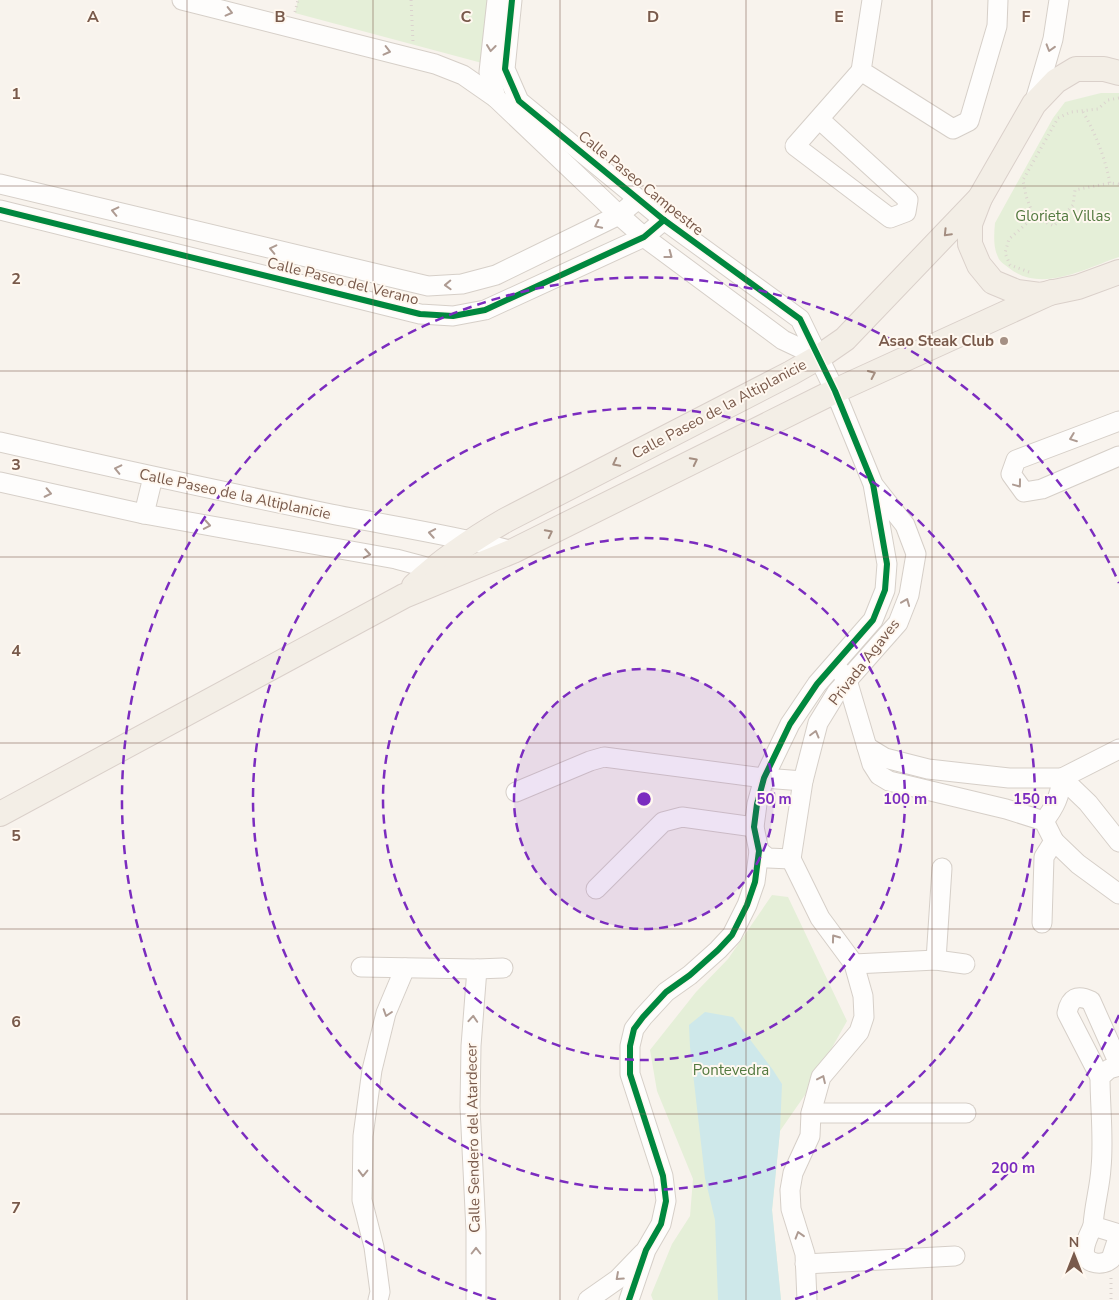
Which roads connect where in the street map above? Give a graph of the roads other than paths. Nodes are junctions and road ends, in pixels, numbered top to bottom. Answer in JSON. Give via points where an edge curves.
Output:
{"nodes":[{"id":1,"x":182,"y":0,"type":"edge"},
{"id":2,"x":497,"y":0,"type":"edge"},
{"id":3,"x":512,"y":0,"type":"edge"},
{"id":4,"x":872,"y":0,"type":"edge"},
{"id":5,"x":998,"y":0,"type":"edge"},
{"id":6,"x":1059,"y":0,"type":"edge"},
{"id":7,"x":861,"y":71,"type":"junction"},
{"id":8,"x":1119,"y":73,"type":"edge"},
{"id":9,"x":496,"y":98,"type":"junction"},
{"id":10,"x":1034,"y":104,"type":"junction"},
{"id":11,"x":819,"y":119,"type":"junction"},
{"id":12,"x":0,"y":184,"type":"edge"},
{"id":13,"x":980,"y":198,"type":"junction"},
{"id":14,"x":638,"y":199,"type":"junction"},
{"id":15,"x":0,"y":210,"type":"edge"},
{"id":16,"x":619,"y":215,"type":"junction"},
{"id":17,"x":138,"y":217,"type":"junction"},
{"id":18,"x":664,"y":220,"type":"junction"},
{"id":19,"x":644,"y":236,"type":"junction"},
{"id":20,"x":134,"y":243,"type":"junction"},
{"id":21,"x":306,"y":256,"type":"junction"},
{"id":22,"x":1119,"y":272,"type":"edge"},
{"id":23,"x":300,"y":283,"type":"junction"},
{"id":24,"x":1052,"y":292,"type":"junction"},
{"id":25,"x":819,"y":357,"type":"junction"},
{"id":26,"x":835,"y":391,"type":"junction"},
{"id":27,"x":1119,"y":421,"type":"edge"},
{"id":28,"x":0,"y":442,"type":"edge"},
{"id":29,"x":1119,"y":456,"type":"edge"},
{"id":30,"x":153,"y":477,"type":"junction"},
{"id":31,"x":0,"y":482,"type":"edge"},
{"id":32,"x":873,"y":484,"type":"junction"},
{"id":33,"x":144,"y":514,"type":"junction"},
{"id":34,"x":472,"y":540,"type":"junction"},
{"id":35,"x":513,"y":551,"type":"junction"},
{"id":36,"x":434,"y":568,"type":"junction"},
{"id":37,"x":457,"y":576,"type":"junction"},
{"id":38,"x":404,"y":596,"type":"junction"},
{"id":39,"x":835,"y":662,"type":"junction"},
{"id":40,"x":847,"y":680,"type":"junction"},
{"id":41,"x":867,"y":747,"type":"junction"},
{"id":42,"x":1119,"y":749,"type":"edge"},
{"id":43,"x":764,"y":778,"type":"junction"},
{"id":44,"x":1062,"y":778,"type":"junction"},
{"id":45,"x":803,"y":781,"type":"junction"},
{"id":46,"x":516,"y":792,"type":"dead end"},
{"id":47,"x":0,"y":814,"type":"edge"},
{"id":48,"x":1044,"y":821,"type":"junction"},
{"id":49,"x":754,"y":827,"type":"junction"},
{"id":50,"x":1054,"y":841,"type":"junction"},
{"id":51,"x":1119,"y":842,"type":"edge"},
{"id":52,"x":759,"y":851,"type":"junction"},
{"id":53,"x":791,"y":859,"type":"junction"},
{"id":54,"x":942,"y":868,"type":"dead end"},
{"id":55,"x":596,"y":889,"type":"dead end"},
{"id":56,"x":1119,"y":894,"type":"edge"},
{"id":57,"x":1042,"y":923,"type":"dead end"},
{"id":58,"x":936,"y":960,"type":"junction"},
{"id":59,"x":854,"y":964,"type":"junction"},
{"id":60,"x":964,"y":964,"type":"dead end"},
{"id":61,"x":361,"y":967,"type":"dead end"},
{"id":62,"x":404,"y":968,"type":"junction"},
{"id":63,"x":503,"y":968,"type":"dead end"},
{"id":64,"x":476,"y":969,"type":"junction"},
{"id":65,"x":1119,"y":1065,"type":"edge"},
{"id":66,"x":1100,"y":1077,"type":"junction"},
{"id":67,"x":811,"y":1113,"type":"junction"},
{"id":68,"x":966,"y":1113,"type":"dead end"},
{"id":69,"x":1093,"y":1226,"type":"junction"},
{"id":70,"x":1119,"y":1235,"type":"edge"},
{"id":71,"x":646,"y":1250,"type":"junction"},
{"id":72,"x":955,"y":1256,"type":"dead end"},
{"id":73,"x":805,"y":1264,"type":"junction"},
{"id":74,"x":378,"y":1300,"type":"edge"},
{"id":75,"x":476,"y":1300,"type":"edge"},
{"id":76,"x":588,"y":1300,"type":"edge"},
{"id":77,"x":629,"y":1300,"type":"edge"},
{"id":78,"x":807,"y":1300,"type":"edge"}],
"edges":[{"from":1,"to":9,"type":"street","one_way":true,"via":[[435,64],[463,76]]},
{"from":2,"to":9,"type":"street","one_way":true,"via":[[489,72]]},
{"from":3,"to":14,"type":"street","name":"Calle Paseo Campestre","via":[[504,69],[520,101]]},
{"from":4,"to":7,"type":"street"},
{"from":5,"to":7,"type":"street","via":[[997,26],[969,121],[953,129]]},
{"from":6,"to":10,"type":"street","one_way":true,"via":[[1053,39]]},
{"from":7,"to":11,"type":"street"},
{"from":8,"to":10,"type":"main road","via":[[1104,69],[1076,69],[1056,81]]},
{"from":9,"to":16,"type":"street"},
{"from":10,"to":13,"type":"main road"},
{"from":11,"to":11,"type":"street","via":[[795,146],[890,218],[906,212],[908,200]]},
{"from":17,"to":12,"type":"street","name":"Calle Paseo del Verano","one_way":true},
{"from":13,"to":24,"type":"main road","via":[[970,224],[970,244],[979,265],[993,282],[1017,292],[1040,295]]},
{"from":13,"to":25,"type":"main road","name":"Calle Paseo de la Altiplanicie","one_way":true,"via":[[852,332]]},
{"from":14,"to":16,"type":"street","name":"Calle Paseo del Verano"},
{"from":14,"to":18,"type":"street","name":"Calle Paseo Campestre"},
{"from":15,"to":20,"type":"street","name":"Calle Paseo del Verano"},
{"from":16,"to":19,"type":"street"},
{"from":16,"to":21,"type":"street","name":"Calle Paseo del Verano","one_way":true,"via":[[496,275],[462,284],[428,286]]},
{"from":17,"to":20,"type":"street"},
{"from":21,"to":17,"type":"street","name":"Calle Paseo del Verano","one_way":true},
{"from":18,"to":19,"type":"street","name":"Calle Paseo del Verano"},
{"from":18,"to":25,"type":"street","name":"Calle Paseo Campestre","via":[[800,319]]},
{"from":19,"to":23,"type":"street","name":"Calle Paseo del Verano","via":[[486,310],[453,316],[420,314]]},
{"from":19,"to":25,"type":"street","one_way":true,"via":[[783,340]]},
{"from":20,"to":23,"type":"street","name":"Calle Paseo del Verano"},
{"from":21,"to":23,"type":"street"},
{"from":22,"to":24,"type":"main road"},
{"from":26,"to":24,"type":"main road","one_way":true},
{"from":25,"to":26,"type":"street","name":"Calle Paseo Campestre"},
{"from":25,"to":34,"type":"main road","name":"Calle Paseo de la Altiplanicie","one_way":true},
{"from":26,"to":32,"type":"street","name":"Privada Agaves"},
{"from":35,"to":26,"type":"main road","one_way":true},
{"from":27,"to":29,"type":"street","one_way":true,"via":[[1016,460],[1011,474],[1024,492],[1042,489]]},
{"from":30,"to":28,"type":"street","name":"Calle Paseo de la Altiplanicie","one_way":true},
{"from":30,"to":33,"type":"street"},
{"from":34,"to":30,"type":"street","name":"Calle Paseo de la Altiplanicie","one_way":true},
{"from":31,"to":33,"type":"street","one_way":true},
{"from":32,"to":39,"type":"street","name":"Privada Agaves","via":[[887,564],[885,590],[873,620]]},
{"from":40,"to":32,"type":"street","name":"Privada Agaves","one_way":true,"via":[[898,623],[914,574],[916,554],[905,525]]},
{"from":33,"to":36,"type":"street","one_way":true},
{"from":34,"to":35,"type":"street","name":"Calle Paseo de la Altiplanicie"},
{"from":34,"to":36,"type":"main road","name":"Calle Paseo de la Altiplanicie"},
{"from":35,"to":37,"type":"main road"},
{"from":36,"to":37,"type":"street"},
{"from":36,"to":38,"type":"main road","name":"Calle Paseo de la Altiplanicie"},
{"from":37,"to":38,"type":"main road"},
{"from":38,"to":47,"type":"main road"},
{"from":39,"to":40,"type":"street"},
{"from":39,"to":43,"type":"street","name":"Privada Agaves","via":[[790,724]]},
{"from":40,"to":41,"type":"street"},
{"from":45,"to":40,"type":"street","name":"Privada Agaves","one_way":true,"via":[[818,723]]},
{"from":41,"to":44,"type":"street","via":[[885,758],[928,769],[1009,778]]},
{"from":41,"to":48,"type":"street","via":[[872,764],[889,781],[1006,808]]},
{"from":42,"to":44,"type":"street"},
{"from":43,"to":45,"type":"street"},
{"from":43,"to":46,"type":"street","via":[[604,757]]},
{"from":43,"to":49,"type":"street","name":"Privada Agaves"},
{"from":44,"to":48,"type":"street","via":[[1060,794]]},
{"from":44,"to":51,"type":"street","via":[[1088,803]]},
{"from":45,"to":53,"type":"street","name":"Privada Agaves"},
{"from":48,"to":50,"type":"street"},
{"from":49,"to":52,"type":"street","name":"Privada Agaves"},
{"from":49,"to":55,"type":"street","via":[[672,818],[664,822]]},
{"from":50,"to":56,"type":"street","via":[[1078,864]]},
{"from":50,"to":57,"type":"street","via":[[1044,857]]},
{"from":52,"to":53,"type":"street","via":[[768,858]]},
{"from":52,"to":71,"type":"street","name":"Privada Agaves","via":[[755,882],[732,935],[690,975],[666,992],[634,1029],[630,1074],[664,1176],[666,1201],[661,1224]]},
{"from":59,"to":53,"type":"street","one_way":true,"via":[[820,918]]},
{"from":54,"to":58,"type":"street"},
{"from":58,"to":59,"type":"street"},
{"from":58,"to":60,"type":"street"},
{"from":67,"to":59,"type":"street","one_way":true,"via":[[821,1077],[859,1032],[864,1017],[863,996]]},
{"from":61,"to":62,"type":"street"},
{"from":62,"to":64,"type":"street"},
{"from":62,"to":74,"type":"street","one_way":true,"via":[[386,1013],[372,1070],[363,1136],[362,1200],[374,1247],[380,1292]]},
{"from":63,"to":64,"type":"street"},
{"from":75,"to":64,"type":"street","name":"Calle Sendero del Atardecer","one_way":true,"via":[[470,1107],[470,1046]]},
{"from":65,"to":66,"type":"street"},
{"from":65,"to":66,"type":"street","via":[[1091,1001],[1083,997],[1074,999],[1069,1003],[1068,1013]]},
{"from":66,"to":69,"type":"street","via":[[1102,1151]]},
{"from":67,"to":68,"type":"street"},
{"from":73,"to":67,"type":"street","one_way":true,"via":[[791,1209],[790,1190],[793,1174],[810,1136]]},
{"from":69,"to":70,"type":"street"},
{"from":69,"to":70,"type":"street","via":[[1084,1254],[1094,1263],[1111,1259]]},
{"from":71,"to":76,"type":"street","one_way":true,"via":[[618,1279]]},
{"from":71,"to":77,"type":"street"},
{"from":72,"to":73,"type":"street"},
{"from":73,"to":78,"type":"street"}]}
